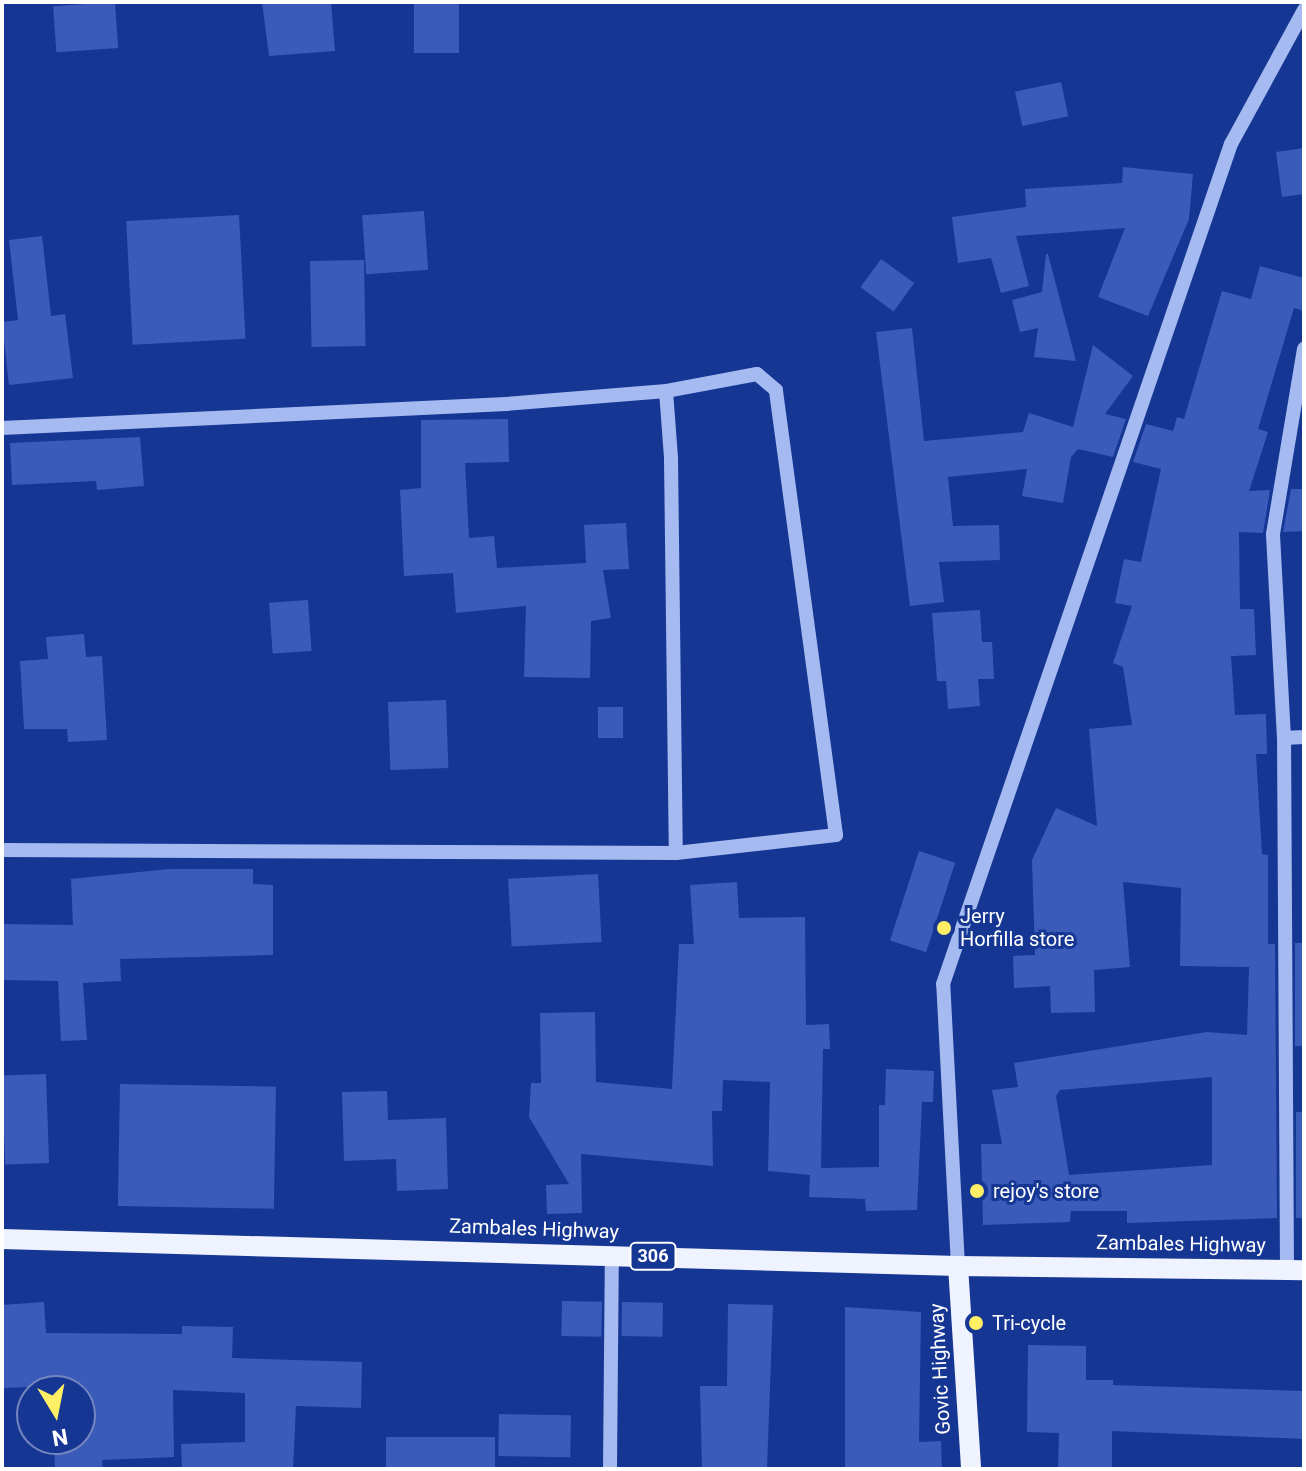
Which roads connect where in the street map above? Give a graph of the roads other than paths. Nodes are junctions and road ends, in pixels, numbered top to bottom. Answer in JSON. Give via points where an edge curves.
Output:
{"nodes":[{"id":1,"x":1304,"y":10,"type":"edge"},
{"id":2,"x":1304,"y":349,"type":"edge"},
{"id":3,"x":666,"y":391,"type":"junction"},
{"id":4,"x":2,"y":428,"type":"edge"},
{"id":5,"x":1304,"y":737,"type":"edge"},
{"id":6,"x":1284,"y":738,"type":"junction"},
{"id":7,"x":2,"y":850,"type":"edge"},
{"id":8,"x":676,"y":853,"type":"junction"},
{"id":9,"x":2,"y":1239,"type":"edge"},
{"id":10,"x":612,"y":1255,"type":"junction"},
{"id":11,"x":958,"y":1266,"type":"junction"},
{"id":12,"x":1296,"y":1270,"type":"edge"},
{"id":13,"x":610,"y":1469,"type":"edge"},
{"id":14,"x":971,"y":1469,"type":"edge"}],
"edges":[{"from":1,"to":11,"type":"street","via":[[1231,144],[943,984]]},
{"from":2,"to":6,"type":"street","via":[[1273,534]]},
{"from":3,"to":4,"type":"street","via":[[506,404]]},
{"from":3,"to":8,"type":"street"},
{"from":3,"to":8,"type":"street","via":[[757,374],[776,390],[836,835]]},
{"from":5,"to":6,"type":"street"},
{"from":6,"to":12,"type":"street"},
{"from":7,"to":8,"type":"street"},
{"from":9,"to":10,"type":"main road","name":"Zambales Highway","number":"306"},
{"from":10,"to":11,"type":"main road","name":"Zambales Highway","number":"306"},
{"from":10,"to":13,"type":"street"},
{"from":11,"to":12,"type":"main road","name":"Zambales Highway","number":"306"},
{"from":11,"to":14,"type":"main road","name":"Govic Highway"}]}
